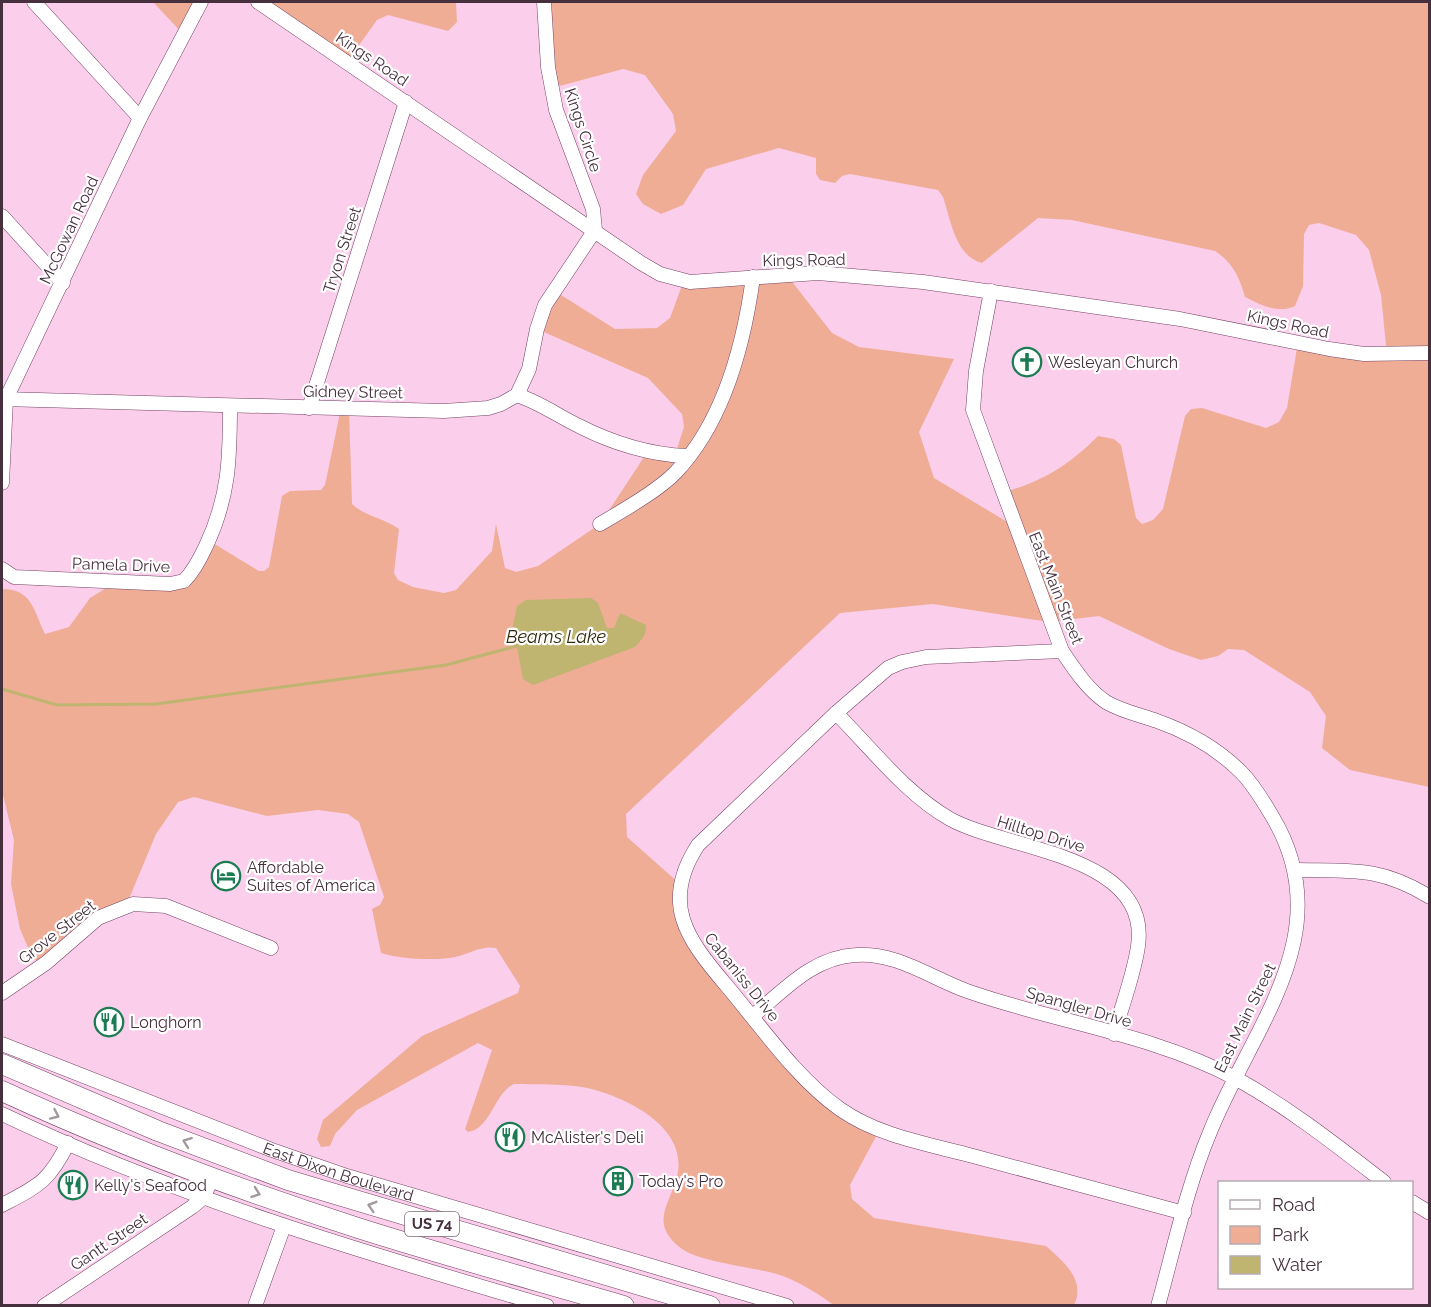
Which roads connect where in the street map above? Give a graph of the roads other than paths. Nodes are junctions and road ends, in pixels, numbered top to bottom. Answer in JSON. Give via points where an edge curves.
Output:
{"nodes":[{"id":1,"x":34,"y":2,"type":"edge"},
{"id":2,"x":201,"y":2,"type":"edge"},
{"id":3,"x":259,"y":2,"type":"edge"},
{"id":4,"x":544,"y":2,"type":"edge"},
{"id":5,"x":406,"y":102,"type":"junction"},
{"id":6,"x":140,"y":118,"type":"junction"},
{"id":7,"x":2,"y":216,"type":"edge"},
{"id":8,"x":595,"y":230,"type":"junction"},
{"id":9,"x":753,"y":277,"type":"junction"},
{"id":10,"x":63,"y":283,"type":"junction"},
{"id":11,"x":991,"y":291,"type":"junction"},
{"id":12,"x":1430,"y":353,"type":"edge"},
{"id":13,"x":516,"y":395,"type":"junction"},
{"id":14,"x":4,"y":399,"type":"edge"},
{"id":15,"x":230,"y":406,"type":"junction"},
{"id":16,"x":309,"y":408,"type":"junction"},
{"id":17,"x":687,"y":456,"type":"junction"},
{"id":18,"x":2,"y":483,"type":"edge"},
{"id":19,"x":600,"y":524,"type":"dead end"},
{"id":20,"x":2,"y":569,"type":"edge"},
{"id":21,"x":1062,"y":651,"type":"junction"},
{"id":22,"x":836,"y":713,"type":"junction"},
{"id":23,"x":1295,"y":870,"type":"junction"},
{"id":24,"x":1430,"y":897,"type":"edge"},
{"id":25,"x":271,"y":948,"type":"dead end"},
{"id":26,"x":2,"y":993,"type":"edge"},
{"id":27,"x":753,"y":1016,"type":"junction"},
{"id":28,"x":1114,"y":1034,"type":"junction"},
{"id":29,"x":2,"y":1044,"type":"edge"},
{"id":30,"x":2,"y":1064,"type":"edge"},
{"id":31,"x":2,"y":1076,"type":"edge"},
{"id":32,"x":1234,"y":1077,"type":"junction"},
{"id":33,"x":42,"y":1083,"type":"junction"},
{"id":34,"x":2,"y":1091,"type":"edge"},
{"id":35,"x":2,"y":1114,"type":"edge"},
{"id":36,"x":68,"y":1143,"type":"junction"},
{"id":37,"x":212,"y":1178,"type":"junction"},
{"id":38,"x":1383,"y":1181,"type":"edge"},
{"id":39,"x":204,"y":1197,"type":"junction"},
{"id":40,"x":1413,"y":1203,"type":"edge"},
{"id":41,"x":2,"y":1205,"type":"edge"},
{"id":42,"x":1184,"y":1213,"type":"junction"},
{"id":43,"x":1430,"y":1213,"type":"edge"},
{"id":44,"x":284,"y":1226,"type":"junction"},
{"id":45,"x":358,"y":1228,"type":"junction"},
{"id":46,"x":529,"y":1231,"type":"junction"},
{"id":47,"x":522,"y":1250,"type":"junction"},
{"id":48,"x":527,"y":1278,"type":"junction"},
{"id":49,"x":658,"y":1290,"type":"junction"},
{"id":50,"x":521,"y":1298,"type":"junction"},
{"id":51,"x":44,"y":1305,"type":"edge"},
{"id":52,"x":255,"y":1305,"type":"edge"},
{"id":53,"x":547,"y":1305,"type":"edge"},
{"id":54,"x":624,"y":1305,"type":"edge"},
{"id":55,"x":710,"y":1305,"type":"edge"},
{"id":56,"x":788,"y":1305,"type":"edge"},
{"id":57,"x":1158,"y":1305,"type":"edge"}],
"edges":[{"from":1,"to":6,"type":"street"},
{"from":2,"to":6,"type":"street","name":"McGowan Road"},
{"from":3,"to":5,"type":"street","name":"Kings Road"},
{"from":4,"to":8,"type":"street","name":"Kings Circle","via":[[548,67],[556,110],[593,208]]},
{"from":5,"to":8,"type":"street","name":"Kings Road"},
{"from":5,"to":16,"type":"street","name":"Tryon Street"},
{"from":6,"to":10,"type":"street","name":"McGowan Road"},
{"from":7,"to":10,"type":"street"},
{"from":8,"to":9,"type":"street","name":"Kings Road","via":[[641,263],[676,279],[690,282]]},
{"from":8,"to":13,"type":"street","via":[[545,305],[529,369]]},
{"from":9,"to":11,"type":"street","name":"Kings Road","via":[[848,274]]},
{"from":9,"to":17,"type":"street","via":[[747,322],[732,372],[701,437]]},
{"from":10,"to":14,"type":"street","name":"McGowan Road"},
{"from":11,"to":12,"type":"street","name":"Kings Road","via":[[1205,324],[1329,349],[1376,354]]},
{"from":11,"to":21,"type":"street","name":"East Main Street","via":[[972,410]]},
{"from":13,"to":16,"type":"street","name":"Gidney Street","via":[[501,405],[454,411]]},
{"from":13,"to":17,"type":"street","via":[[603,437],[647,451]]},
{"from":14,"to":15,"type":"street","name":"Gidney Street"},
{"from":14,"to":18,"type":"street","name":"McGowan Road"},
{"from":15,"to":16,"type":"street","name":"Gidney Street"},
{"from":15,"to":20,"type":"street","name":"Pamela Drive","via":[[224,501],[196,567],[184,581],[170,584],[14,577]]},
{"from":17,"to":19,"type":"street","via":[[669,477]]},
{"from":21,"to":22,"type":"street","name":"Cabaniss Drive","via":[[912,659],[888,668]]},
{"from":21,"to":23,"type":"street","name":"East Main Street","via":[[1086,685],[1107,702],[1181,730],[1207,744],[1241,772],[1275,821]]},
{"from":22,"to":27,"type":"street","name":"Cabaniss Drive","via":[[698,845],[684,870],[679,900],[687,934]]},
{"from":22,"to":28,"type":"street","name":"Hilltop Drive","via":[[928,805],[975,830],[1082,864],[1101,873],[1123,892],[1137,923],[1138,946]]},
{"from":23,"to":24,"type":"street","via":[[1341,868],[1374,872]]},
{"from":23,"to":32,"type":"street","name":"East Main Street","via":[[1299,909],[1286,975]]},
{"from":25,"to":26,"type":"street","name":"Grove Street","via":[[166,906],[133,904],[98,918],[46,963]]},
{"from":27,"to":28,"type":"street","name":"Spangler Drive","via":[[808,970],[840,957],[870,954],[968,991]]},
{"from":27,"to":42,"type":"street","name":"Cabaniss Drive","via":[[824,1097],[871,1126]]},
{"from":28,"to":32,"type":"street","name":"Spangler Drive"},
{"from":29,"to":46,"type":"street","name":"East Dixon Boulevard","via":[[272,1150]]},
{"from":30,"to":33,"type":"highway","name":"East Dixon Boulevard","number":"US 74"},
{"from":31,"to":33,"type":"highway","via":[[27,1084]]},
{"from":32,"to":38,"type":"street","name":"Spangler Drive","via":[[1318,1131]]},
{"from":32,"to":42,"type":"street","name":"East Main Street","via":[[1209,1134]]},
{"from":47,"to":33,"type":"highway","name":"East Dixon Boulevard","number":"US 74","one_way":true,"via":[[288,1180]]},
{"from":34,"to":37,"type":"highway","number":"US 74","one_way":true},
{"from":35,"to":36,"type":"street"},
{"from":36,"to":39,"type":"street"},
{"from":36,"to":41,"type":"street","via":[[40,1185]]},
{"from":37,"to":39,"type":"street"},
{"from":37,"to":45,"type":"highway","number":"US 74","one_way":true},
{"from":39,"to":44,"type":"street"},
{"from":39,"to":51,"type":"street","name":"Gantt Street"},
{"from":40,"to":43,"type":"street"},
{"from":42,"to":57,"type":"street","name":"East Main Street"},
{"from":44,"to":50,"type":"street"},
{"from":44,"to":52,"type":"street"},
{"from":45,"to":47,"type":"highway","via":[[396,1228],[512,1259],[519,1257]]},
{"from":45,"to":48,"type":"highway","number":"US 74"},
{"from":46,"to":47,"type":"street"},
{"from":46,"to":56,"type":"street","name":"East Dixon Boulevard"},
{"from":47,"to":49,"type":"highway","name":"East Dixon Boulevard","number":"US 74"},
{"from":48,"to":49,"type":"highway","via":[[530,1270],[536,1268],[628,1294]]},
{"from":48,"to":50,"type":"street"},
{"from":48,"to":54,"type":"highway","number":"US 74"},
{"from":49,"to":55,"type":"highway","name":"East Dixon Boulevard","number":"US 74"},
{"from":50,"to":53,"type":"street"}]}
